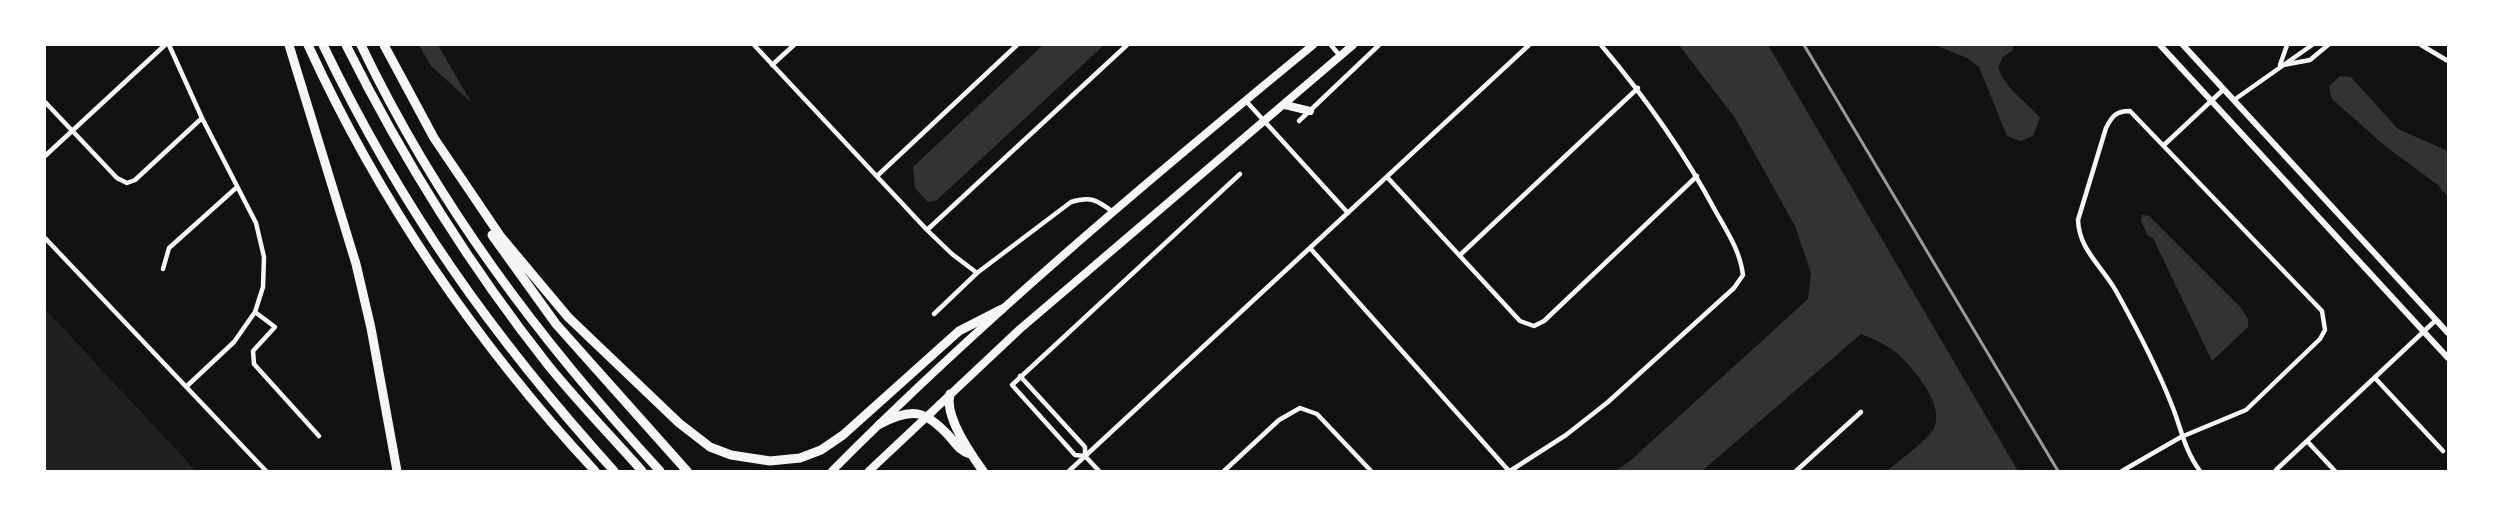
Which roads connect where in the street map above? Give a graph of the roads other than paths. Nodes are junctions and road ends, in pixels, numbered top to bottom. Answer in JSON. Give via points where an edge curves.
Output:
{"nodes":[{"id":1,"x":167,"y":45,"type":"edge"},
{"id":2,"x":289,"y":45,"type":"edge"},
{"id":3,"x":308,"y":45,"type":"edge"},
{"id":4,"x":323,"y":45,"type":"edge"},
{"id":5,"x":346,"y":45,"type":"edge"},
{"id":6,"x":361,"y":45,"type":"edge"},
{"id":7,"x":384,"y":45,"type":"edge"},
{"id":8,"x":754,"y":45,"type":"edge"},
{"id":9,"x":794,"y":45,"type":"edge"},
{"id":10,"x":1017,"y":45,"type":"edge"},
{"id":11,"x":1127,"y":45,"type":"edge"},
{"id":12,"x":1313,"y":45,"type":"edge"},
{"id":13,"x":1331,"y":45,"type":"edge"},
{"id":14,"x":1353,"y":45,"type":"edge"},
{"id":15,"x":1380,"y":45,"type":"edge"},
{"id":16,"x":1529,"y":45,"type":"edge"},
{"id":17,"x":1601,"y":45,"type":"edge"},
{"id":18,"x":2160,"y":45,"type":"edge"},
{"id":19,"x":2183,"y":45,"type":"edge"},
{"id":20,"x":2287,"y":45,"type":"edge"},
{"id":21,"x":2312,"y":45,"type":"edge"},
{"id":22,"x":2328,"y":45,"type":"edge"},
{"id":23,"x":2421,"y":45,"type":"edge"},
{"id":24,"x":1340,"y":56,"type":"junction"},
{"id":25,"x":2448,"y":61,"type":"edge"},
{"id":26,"x":772,"y":65,"type":"junction"},
{"id":27,"x":2280,"y":65,"type":"junction"},
{"id":28,"x":1638,"y":88,"type":"junction"},
{"id":29,"x":2224,"y":89,"type":"junction"},
{"id":30,"x":2234,"y":99,"type":"junction"},
{"id":31,"x":1246,"y":100,"type":"junction"},
{"id":32,"x":2211,"y":101,"type":"junction"},
{"id":33,"x":45,"y":102,"type":"edge"},
{"id":34,"x":1285,"y":105,"type":"junction"},
{"id":35,"x":1310,"y":111,"type":"junction"},
{"id":36,"x":202,"y":118,"type":"junction"},
{"id":37,"x":1299,"y":121,"type":"dead end"},
{"id":38,"x":1265,"y":122,"type":"junction"},
{"id":39,"x":72,"y":131,"type":"junction"},
{"id":40,"x":2163,"y":145,"type":"junction"},
{"id":41,"x":45,"y":156,"type":"edge"},
{"id":42,"x":1240,"y":174,"type":"dead end"},
{"id":43,"x":877,"y":176,"type":"junction"},
{"id":44,"x":1697,"y":176,"type":"junction"},
{"id":45,"x":1387,"y":177,"type":"junction"},
{"id":46,"x":236,"y":188,"type":"junction"},
{"id":47,"x":1113,"y":212,"type":"junction"},
{"id":48,"x":1348,"y":213,"type":"junction"},
{"id":49,"x":485,"y":216,"type":"junction"},
{"id":50,"x":927,"y":230,"type":"junction"},
{"id":51,"x":45,"y":238,"type":"edge"},
{"id":52,"x":1310,"y":248,"type":"junction"},
{"id":53,"x":1460,"y":255,"type":"junction"},
{"id":54,"x":163,"y":269,"type":"dead end"},
{"id":55,"x":977,"y":273,"type":"junction"},
{"id":56,"x":1002,"y":309,"type":"junction"},
{"id":57,"x":255,"y":312,"type":"junction"},
{"id":58,"x":934,"y":314,"type":"dead end"},
{"id":59,"x":2436,"y":321,"type":"junction"},
{"id":60,"x":2424,"y":332,"type":"junction"},
{"id":61,"x":2448,"y":333,"type":"edge"},
{"id":62,"x":2448,"y":358,"type":"edge"},
{"id":63,"x":1020,"y":376,"type":"junction"},
{"id":64,"x":2375,"y":378,"type":"junction"},
{"id":65,"x":187,"y":386,"type":"junction"},
{"id":66,"x":950,"y":394,"type":"junction"},
{"id":67,"x":1861,"y":412,"type":"dead end"},
{"id":68,"x":926,"y":416,"type":"junction"},
{"id":69,"x":880,"y":424,"type":"junction"},
{"id":70,"x":319,"y":436,"type":"dead end"},
{"id":71,"x":2181,"y":437,"type":"junction"},
{"id":72,"x":2307,"y":441,"type":"junction"},
{"id":73,"x":2444,"y":451,"type":"dead end"},
{"id":74,"x":970,"y":454,"type":"junction"},
{"id":75,"x":1085,"y":456,"type":"junction"},
{"id":76,"x":2276,"y":470,"type":"edge"},
{"id":77,"x":266,"y":471,"type":"edge"},
{"id":78,"x":397,"y":471,"type":"edge"},
{"id":79,"x":595,"y":471,"type":"edge"},
{"id":80,"x":614,"y":471,"type":"edge"},
{"id":81,"x":642,"y":471,"type":"edge"},
{"id":82,"x":660,"y":471,"type":"edge"},
{"id":83,"x":687,"y":471,"type":"edge"},
{"id":84,"x":832,"y":471,"type":"edge"},
{"id":85,"x":869,"y":471,"type":"edge"},
{"id":86,"x":983,"y":471,"type":"edge"},
{"id":87,"x":1069,"y":471,"type":"edge"},
{"id":88,"x":1099,"y":471,"type":"edge"},
{"id":89,"x":1224,"y":471,"type":"edge"},
{"id":90,"x":1371,"y":471,"type":"edge"},
{"id":91,"x":1509,"y":471,"type":"edge"},
{"id":92,"x":1796,"y":471,"type":"edge"},
{"id":93,"x":2122,"y":471,"type":"edge"},
{"id":94,"x":2200,"y":471,"type":"edge"},
{"id":95,"x":2335,"y":471,"type":"edge"}],
"edges":[{"from":1,"to":36,"type":"street"},
{"from":1,"to":39,"type":"street"},
{"from":2,"to":78,"type":"highway","via":[[359,274]]},
{"from":3,"to":79,"type":"highway","via":[[368,161],[429,262],[506,367]]},
{"from":4,"to":80,"type":"highway","via":[[383,160],[451,269],[528,374]]},
{"from":5,"to":81,"type":"highway","via":[[409,164],[468,257],[550,367]]},
{"from":6,"to":82,"type":"highway","via":[[420,157],[495,273],[560,358]]},
{"from":7,"to":49,"type":"highway","via":[[434,138]]},
{"from":8,"to":26,"type":"street"},
{"from":9,"to":26,"type":"street"},
{"from":10,"to":43,"type":"street"},
{"from":11,"to":50,"type":"street"},
{"from":12,"to":31,"type":"main road"},
{"from":13,"to":24,"type":"street"},
{"from":14,"to":24,"type":"main road"},
{"from":15,"to":35,"type":"street"},
{"from":16,"to":45,"type":"street"},
{"from":17,"to":28,"type":"street"},
{"from":18,"to":32,"type":"street"},
{"from":19,"to":29,"type":"street"},
{"from":20,"to":27,"type":"street"},
{"from":21,"to":27,"type":"street"},
{"from":22,"to":27,"type":"street","via":[[2310,60]]},
{"from":23,"to":25,"type":"street"},
{"from":24,"to":34,"type":"main road"},
{"from":26,"to":43,"type":"street"},
{"from":27,"to":30,"type":"street"},
{"from":28,"to":44,"type":"street"},
{"from":28,"to":53,"type":"street"},
{"from":29,"to":30,"type":"street"},
{"from":29,"to":32,"type":"street"},
{"from":30,"to":59,"type":"street"},
{"from":31,"to":38,"type":"street"},
{"from":31,"to":47,"type":"main road"},
{"from":32,"to":40,"type":"street"},
{"from":32,"to":60,"type":"street"},
{"from":33,"to":39,"type":"street"},
{"from":34,"to":35,"type":"main road"},
{"from":34,"to":38,"type":"main road"},
{"from":35,"to":37,"type":"street"},
{"from":36,"to":39,"type":"street","via":[[128,183],[117,178]]},
{"from":36,"to":46,"type":"street"},
{"from":38,"to":48,"type":"street"},
{"from":38,"to":66,"type":"main road","via":[[1059,295]]},
{"from":39,"to":41,"type":"street"},
{"from":40,"to":71,"type":"street","via":[[2130,111],[2119,111],[2112,117],[2078,220],[2078,234],[2126,309],[2172,404]]},
{"from":40,"to":71,"type":"street","via":[[2322,311],[2326,320],[2320,339],[2246,410]]},
{"from":42,"to":63,"type":"street"},
{"from":43,"to":50,"type":"street"},
{"from":44,"to":53,"type":"street","via":[[1544,321],[1534,326],[1520,321]]},
{"from":44,"to":91,"type":"street","via":[[1741,257],[1743,275],[1734,288],[1608,402],[1566,435]]},
{"from":45,"to":48,"type":"street"},
{"from":45,"to":53,"type":"street"},
{"from":46,"to":54,"type":"street","via":[[169,248]]},
{"from":46,"to":57,"type":"street","via":[[256,223],[264,258],[263,287]]},
{"from":47,"to":55,"type":"street","via":[[1095,198],[1071,202]]},
{"from":47,"to":56,"type":"main road"},
{"from":48,"to":52,"type":"street"},
{"from":49,"to":56,"type":"highway","via":[[568,316],[679,423],[710,447],[748,459],[791,460],[828,446],[958,331]]},
{"from":49,"to":83,"type":"highway","via":[[488,230],[556,324]]},
{"from":50,"to":55,"type":"street"},
{"from":51,"to":65,"type":"street"},
{"from":52,"to":75,"type":"street"},
{"from":52,"to":91,"type":"street"},
{"from":55,"to":58,"type":"street"},
{"from":56,"to":69,"type":"main road"},
{"from":57,"to":65,"type":"street","via":[[234,342]]},
{"from":57,"to":70,"type":"street","via":[[275,327],[253,351],[254,364]]},
{"from":59,"to":60,"type":"street"},
{"from":59,"to":61,"type":"street"},
{"from":60,"to":62,"type":"street"},
{"from":60,"to":64,"type":"street"},
{"from":63,"to":75,"type":"street","via":[[1085,447]]},
{"from":63,"to":75,"type":"street","via":[[1012,385],[1075,455]]},
{"from":64,"to":72,"type":"street"},
{"from":64,"to":73,"type":"street"},
{"from":65,"to":77,"type":"street"},
{"from":66,"to":68,"type":"main road"},
{"from":66,"to":74,"type":"highway","via":[[951,416]]},
{"from":67,"to":92,"type":"street"},
{"from":68,"to":69,"type":"highway","via":[[910,413]]},
{"from":68,"to":74,"type":"highway"},
{"from":68,"to":85,"type":"main road"},
{"from":69,"to":84,"type":"main road"},
{"from":71,"to":93,"type":"street"},
{"from":71,"to":94,"type":"street"},
{"from":72,"to":76,"type":"street"},
{"from":72,"to":95,"type":"street"},
{"from":74,"to":86,"type":"highway"},
{"from":75,"to":87,"type":"street"},
{"from":75,"to":88,"type":"street"},
{"from":89,"to":90,"type":"street","via":[[1279,420],[1300,408],[1317,414]]}]}
